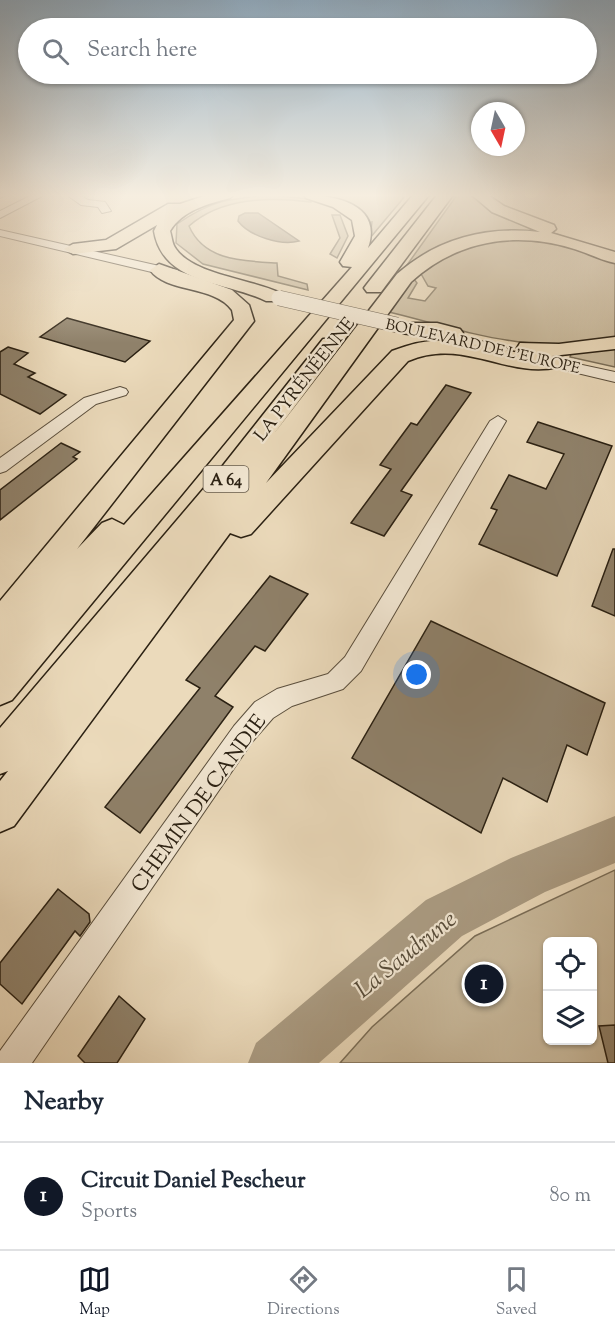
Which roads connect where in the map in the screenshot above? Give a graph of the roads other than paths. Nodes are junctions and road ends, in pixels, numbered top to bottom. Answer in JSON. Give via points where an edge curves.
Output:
{"nodes":[{"id":1,"x":53,"y":245,"type":"edge"},
{"id":2,"x":111,"y":245,"type":"edge"},
{"id":3,"x":164,"y":245,"type":"edge"},
{"id":4,"x":361,"y":245,"type":"edge"},
{"id":5,"x":380,"y":245,"type":"edge"},
{"id":6,"x":407,"y":245,"type":"edge"},
{"id":7,"x":456,"y":245,"type":"edge"},
{"id":8,"x":581,"y":245,"type":"edge"},
{"id":9,"x":594,"y":245,"type":"edge"},
{"id":10,"x":73,"y":249,"type":"junction"},
{"id":11,"x":615,"y":252,"type":"edge"},
{"id":12,"x":615,"y":258,"type":"edge"},
{"id":13,"x":159,"y":270,"type":"junction"},
{"id":14,"x":276,"y":297,"type":"junction"},
{"id":15,"x":404,"y":327,"type":"junction"},
{"id":16,"x":615,"y":343,"type":"edge"},
{"id":17,"x":550,"y":362,"type":"junction"},
{"id":18,"x":615,"y":377,"type":"edge"},
{"id":19,"x":120,"y":392,"type":"dead end"},
{"id":20,"x":498,"y":421,"type":"dead end"},
{"id":21,"x":0,"y":467,"type":"edge"},
{"id":22,"x":0,"y":624,"type":"edge"},
{"id":23,"x":135,"y":638,"type":"junction"},
{"id":24,"x":0,"y":654,"type":"edge"},
{"id":25,"x":0,"y":689,"type":"edge"},
{"id":26,"x":0,"y":756,"type":"edge"},
{"id":27,"x":0,"y":812,"type":"edge"},
{"id":28,"x":12,"y":1063,"type":"edge"}],
"edges":[{"from":1,"to":10,"type":"street","name":"BOULEVARD DE L'EUROPE"},
{"from":2,"to":10,"type":"highway"},
{"from":3,"to":14,"type":"highway","via":[[184,267],[260,288]]},
{"from":4,"to":24,"type":"highway"},
{"from":5,"to":25,"type":"highway","name":"LA PYRÉNÉENNE","number":"A 64"},
{"from":6,"to":26,"type":"highway","name":"LA PYRÉNÉENNE","number":"A 64","via":[[226,479]]},
{"from":7,"to":23,"type":"highway","via":[[438,252],[404,278]]},
{"from":8,"to":12,"type":"highway"},
{"from":9,"to":11,"type":"highway"},
{"from":10,"to":13,"type":"street","name":"BOULEVARD DE L'EUROPE"},
{"from":13,"to":14,"type":"street","name":"BOULEVARD DE L'EUROPE"},
{"from":13,"to":22,"type":"highway","via":[[173,279],[235,298],[242,306],[244,321]]},
{"from":14,"to":15,"type":"street","name":"BOULEVARD DE L'EUROPE","bridge":true},
{"from":15,"to":16,"type":"highway","via":[[437,329],[559,351]]},
{"from":15,"to":17,"type":"street","name":"BOULEVARD DE L'EUROPE"},
{"from":17,"to":18,"type":"street","name":"BOULEVARD DE L'EUROPE"},
{"from":17,"to":23,"type":"highway","via":[[528,363],[447,346],[430,346],[400,356],[265,498],[163,620]]},
{"from":19,"to":21,"type":"street","via":[[90,401]]},
{"from":20,"to":28,"type":"street","name":"CHEMIN DE CANDIE","via":[[353,664],[335,682],[285,697],[264,710],[243,734]]},
{"from":23,"to":27,"type":"highway"}]}
